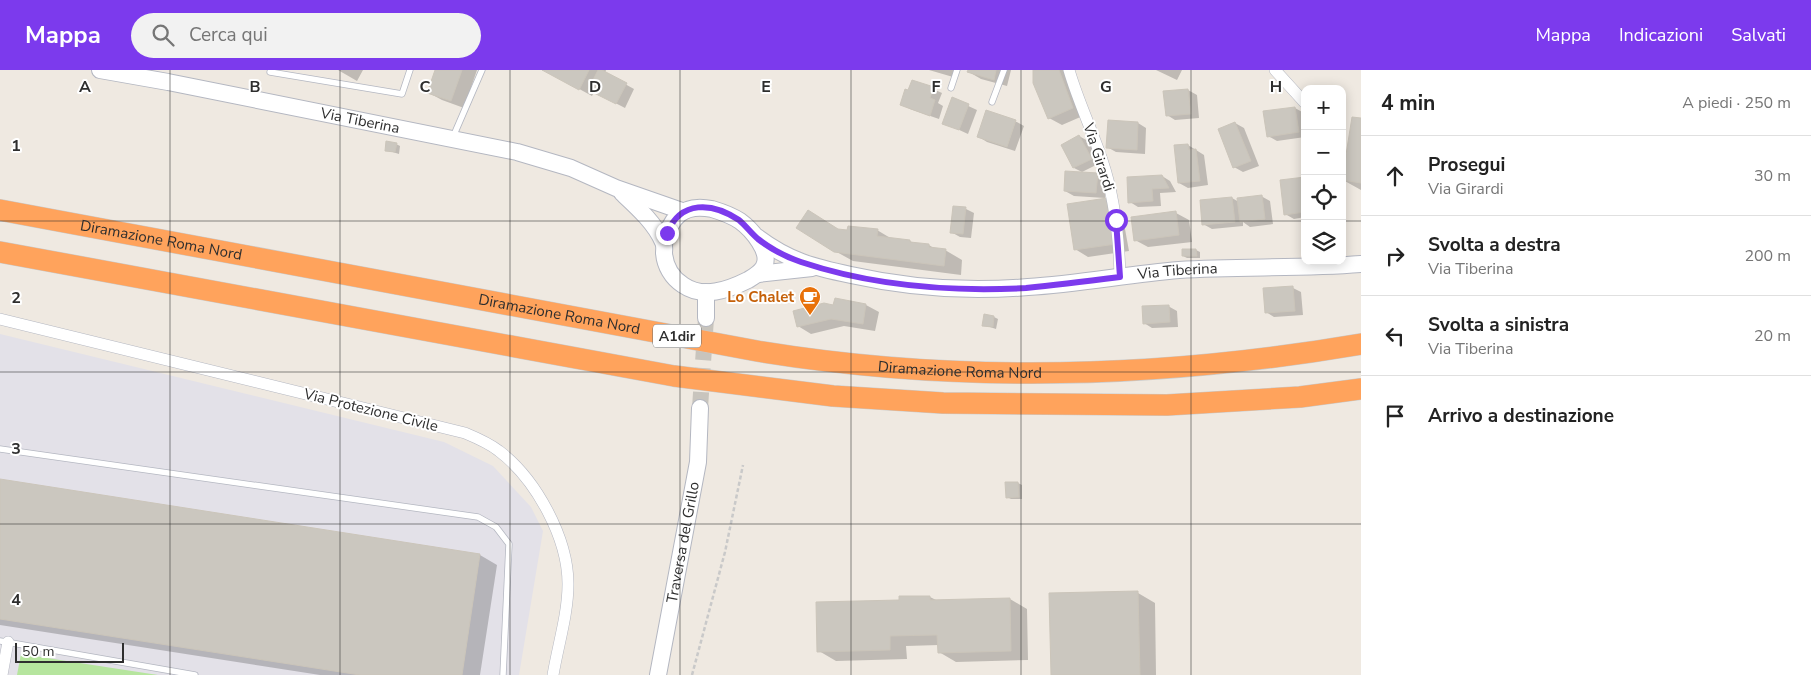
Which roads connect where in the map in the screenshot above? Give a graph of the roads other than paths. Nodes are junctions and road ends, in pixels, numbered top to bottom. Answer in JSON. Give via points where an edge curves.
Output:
{"nodes":[{"id":1,"x":100,"y":70,"type":"edge"},
{"id":2,"x":410,"y":70,"type":"edge"},
{"id":3,"x":482,"y":70,"type":"edge"},
{"id":4,"x":957,"y":70,"type":"edge"},
{"id":5,"x":1004,"y":70,"type":"edge"},
{"id":6,"x":1069,"y":70,"type":"edge"},
{"id":7,"x":1275,"y":70,"type":"edge"},
{"id":8,"x":270,"y":72,"type":"dead end"},
{"id":9,"x":951,"y":88,"type":"dead end"},
{"id":10,"x":1301,"y":99,"type":"edge"},
{"id":11,"x":992,"y":102,"type":"dead end"},
{"id":12,"x":452,"y":139,"type":"junction"},
{"id":13,"x":616,"y":188,"type":"junction"},
{"id":14,"x":0,"y":210,"type":"edge"},
{"id":15,"x":682,"y":212,"type":"junction"},
{"id":16,"x":757,"y":238,"type":"junction"},
{"id":17,"x":664,"y":244,"type":"junction"},
{"id":18,"x":0,"y":252,"type":"edge"},
{"id":19,"x":1361,"y":264,"type":"edge"},
{"id":20,"x":816,"y":267,"type":"junction"},
{"id":21,"x":758,"y":274,"type":"junction"},
{"id":22,"x":1120,"y":277,"type":"junction"},
{"id":23,"x":706,"y":292,"type":"junction"},
{"id":24,"x":706,"y":318,"type":"tunnel mouth"},
{"id":25,"x":0,"y":319,"type":"edge"},
{"id":26,"x":1361,"y":344,"type":"edge"},
{"id":27,"x":1361,"y":390,"type":"edge"},
{"id":28,"x":700,"y":408,"type":"tunnel mouth"},
{"id":29,"x":0,"y":449,"type":"edge"},
{"id":30,"x":4,"y":641,"type":"edge"},
{"id":31,"x":2,"y":675,"type":"edge"},
{"id":32,"x":195,"y":675,"type":"edge"},
{"id":33,"x":503,"y":675,"type":"edge"},
{"id":34,"x":553,"y":675,"type":"edge"},
{"id":35,"x":658,"y":675,"type":"edge"}],
"edges":[{"from":1,"to":12,"type":"main road","name":"Via Tiberina"},
{"from":2,"to":8,"type":"lane","via":[[402,94]]},
{"from":3,"to":12,"type":"lane"},
{"from":4,"to":9,"type":"lane"},
{"from":5,"to":11,"type":"lane"},
{"from":6,"to":22,"type":"street","name":"Via Girardi","via":[[1108,180],[1117,232]]},
{"from":7,"to":10,"type":"street"},
{"from":12,"to":13,"type":"main road","name":"Via Tiberina","via":[[536,157]]},
{"from":13,"to":15,"type":"main road","name":"Via Tiberina"},
{"from":13,"to":17,"type":"main road","name":"Via Tiberina","via":[[642,212]]},
{"from":14,"to":26,"type":"highway","name":"Diramazione Roma Nord","number":"A1dir","via":[[757,351],[852,365],[1004,374],[1083,372],[1178,367]]},
{"from":15,"to":16,"type":"main road","name":"Via Tiberina","via":[[697,207],[721,211],[739,221]]},
{"from":15,"to":17,"type":"main road","via":[[670,226]]},
{"from":16,"to":20,"type":"main road","name":"Via Tiberina","via":[[779,253]]},
{"from":16,"to":21,"type":"main road","name":"Via Tiberina","via":[[765,257]]},
{"from":17,"to":23,"type":"main road","name":"Via Tiberina","via":[[666,263],[673,276],[693,290]]},
{"from":18,"to":27,"type":"highway","via":[[674,376],[833,396],[952,403],[1160,405]]},
{"from":19,"to":22,"type":"main road","name":"Via Tiberina","via":[[1179,270]]},
{"from":20,"to":21,"type":"main road","name":"Via Tiberina"},
{"from":20,"to":22,"type":"main road","name":"Via Tiberina","via":[[879,281],[942,288],[1028,287]]},
{"from":21,"to":23,"type":"main road","name":"Via Tiberina","via":[[727,289]]},
{"from":23,"to":24,"type":"main road"},
{"from":25,"to":34,"type":"street","name":"Via Protezione Civile","via":[[465,433],[493,446],[517,467],[539,497],[555,527],[565,558],[567,597]]},
{"from":28,"to":35,"type":"main road","name":"Traversa del Grillo","via":[[698,462]]},
{"from":29,"to":33,"type":"lane","via":[[478,517],[496,527],[509,544]]},
{"from":30,"to":31,"type":"street"},
{"from":30,"to":32,"type":"lane"}]}
